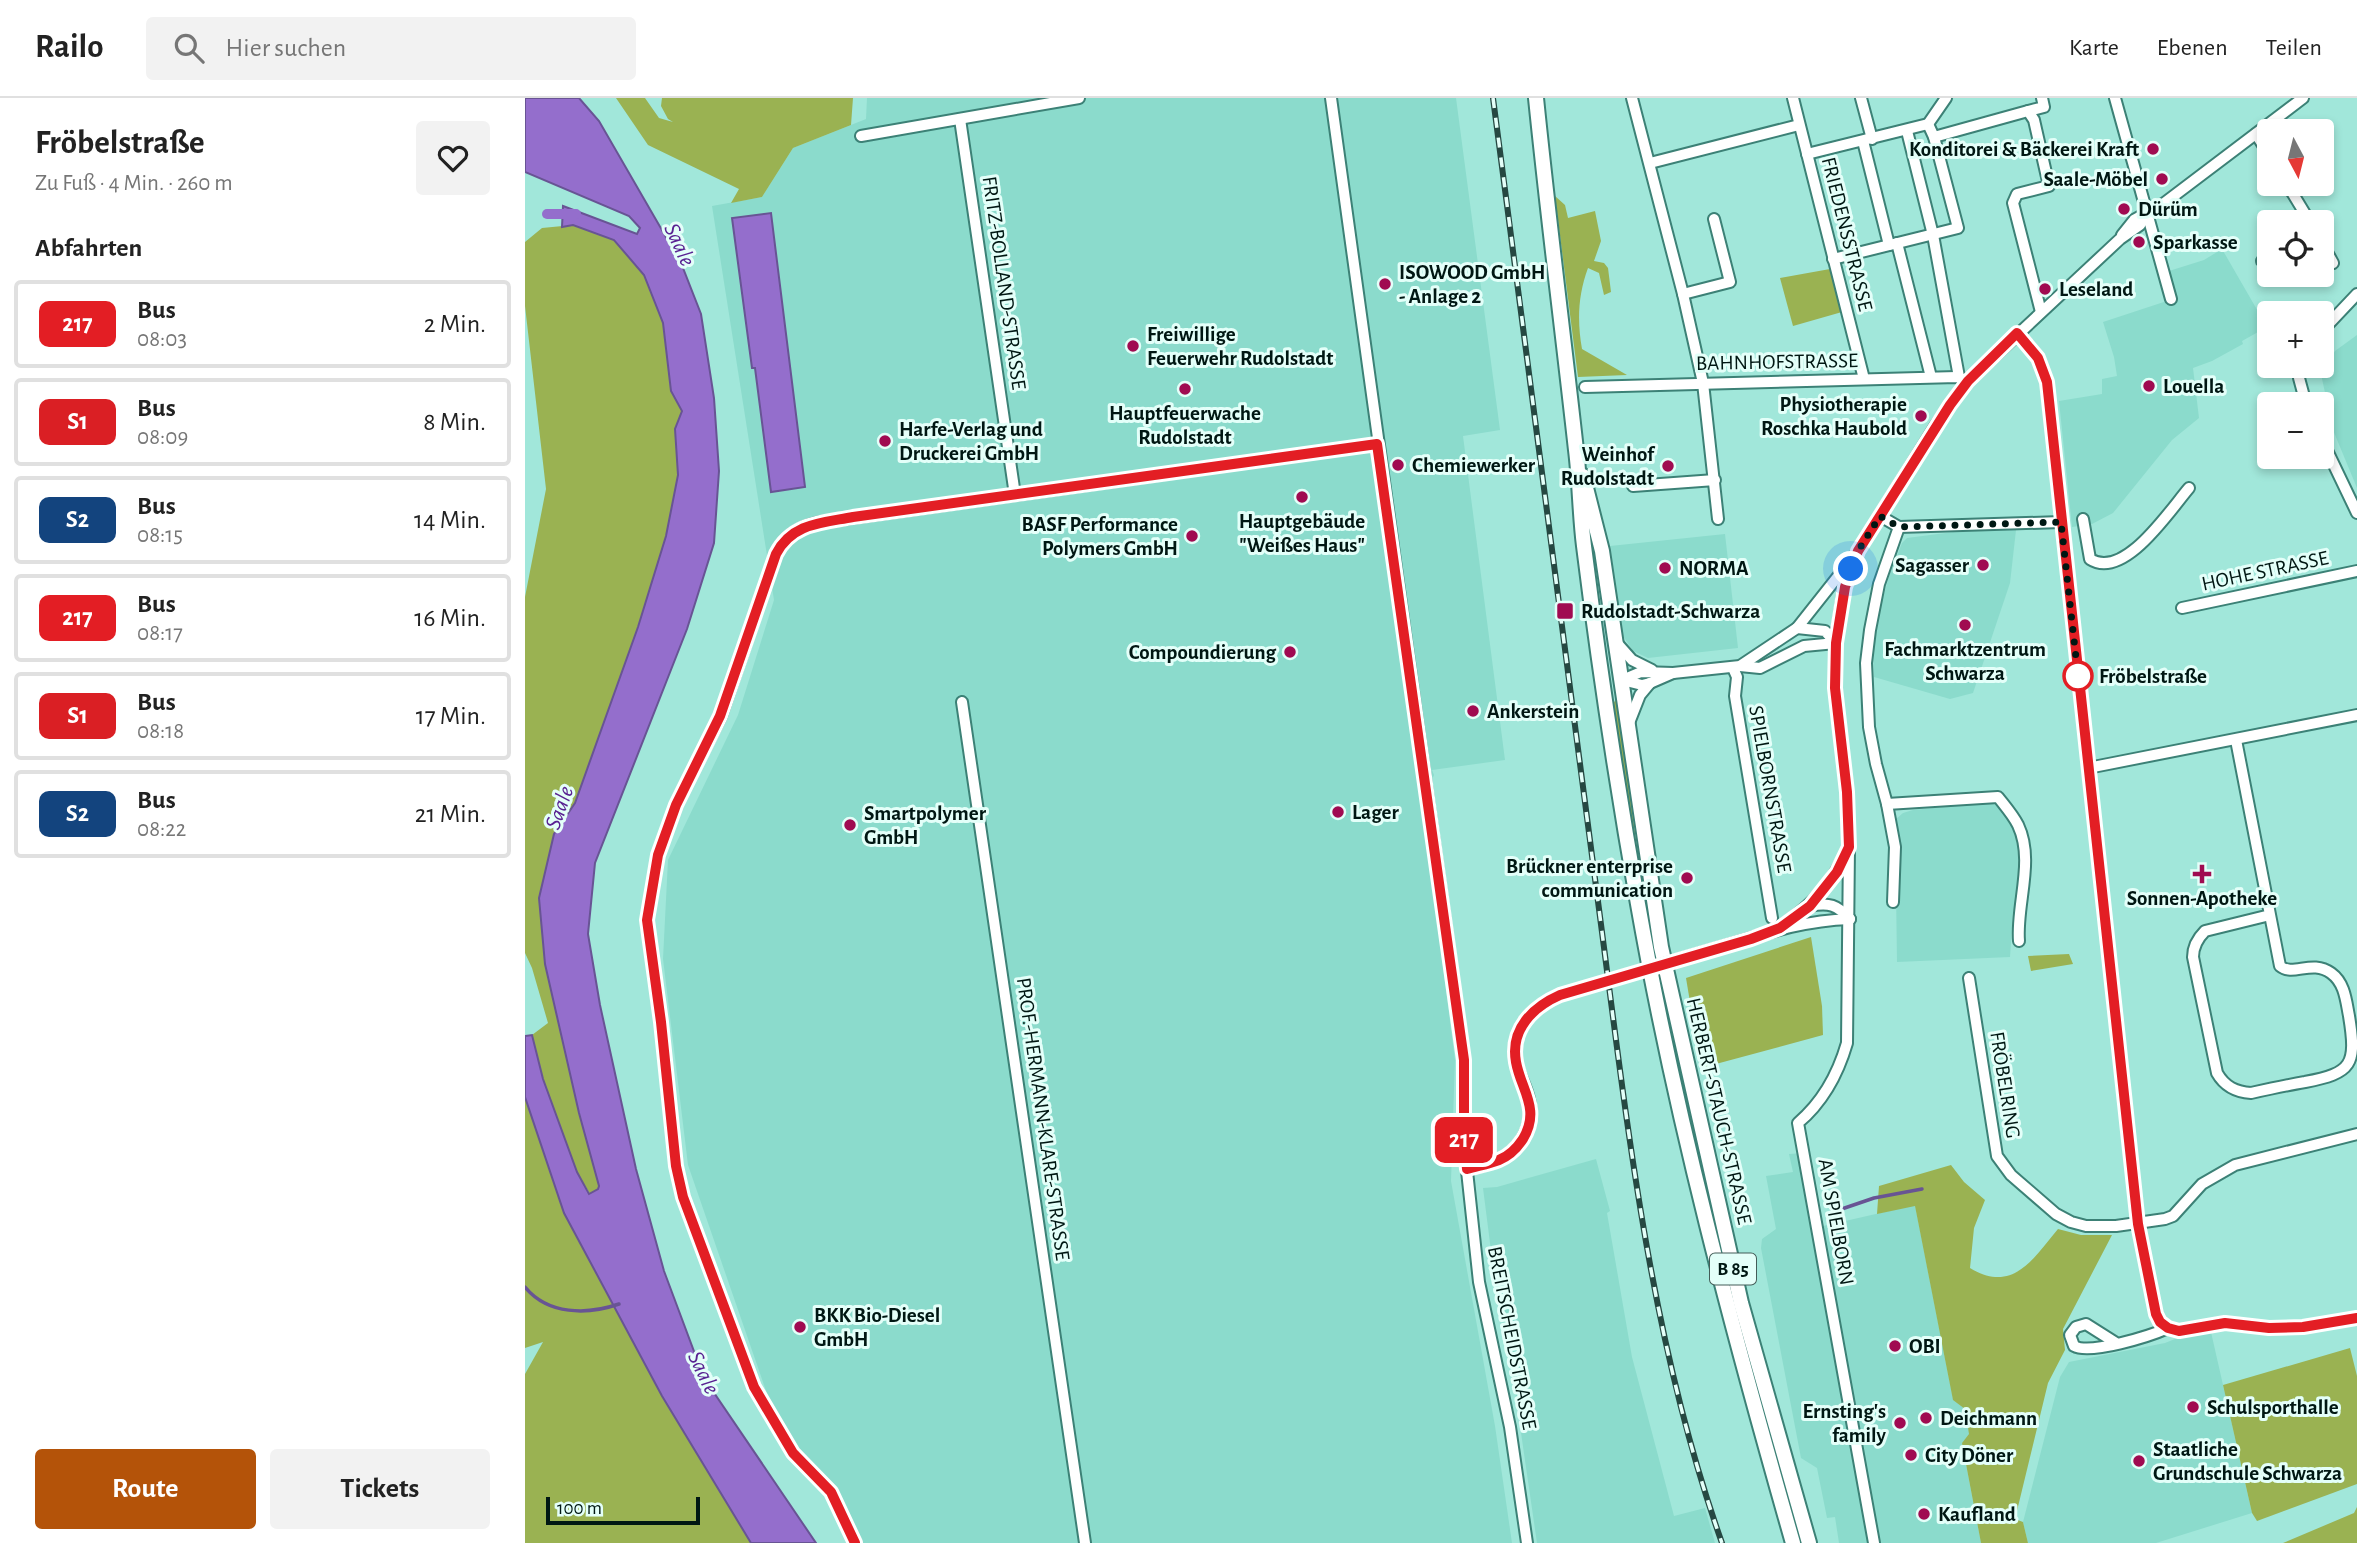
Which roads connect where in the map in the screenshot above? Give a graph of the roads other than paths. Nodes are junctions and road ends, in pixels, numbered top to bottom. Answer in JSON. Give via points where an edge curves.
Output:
{"nodes":[{"id":1,"x":1078,"y":98,"type":"edge"},
{"id":2,"x":1331,"y":98,"type":"edge"},
{"id":3,"x":1536,"y":98,"type":"edge"},
{"id":4,"x":1632,"y":98,"type":"edge"},
{"id":5,"x":1793,"y":98,"type":"edge"},
{"id":6,"x":1861,"y":98,"type":"edge"},
{"id":7,"x":1946,"y":98,"type":"edge"},
{"id":8,"x":2042,"y":98,"type":"edge"},
{"id":9,"x":2115,"y":98,"type":"edge"},
{"id":10,"x":2303,"y":98,"type":"edge"},
{"id":11,"x":2028,"y":111,"type":"junction"},
{"id":12,"x":960,"y":119,"type":"junction"},
{"id":13,"x":1928,"y":124,"type":"junction"},
{"id":14,"x":1799,"y":125,"type":"junction"},
{"id":15,"x":1907,"y":131,"type":"junction"},
{"id":16,"x":2256,"y":134,"type":"joint"},
{"id":17,"x":861,"y":136,"type":"dead end"},
{"id":18,"x":1934,"y":136,"type":"junction"},
{"id":19,"x":1867,"y":140,"type":"junction"},
{"id":20,"x":1807,"y":154,"type":"junction"},
{"id":21,"x":1650,"y":163,"type":"junction"},
{"id":22,"x":2146,"y":215,"type":"junction"},
{"id":23,"x":1714,"y":219,"type":"dead end"},
{"id":24,"x":1933,"y":234,"type":"junction"},
{"id":25,"x":1893,"y":244,"type":"junction"},
{"id":26,"x":1833,"y":259,"type":"junction"},
{"id":27,"x":2357,"y":293,"type":"edge"},
{"id":28,"x":1683,"y":294,"type":"junction"},
{"id":29,"x":2171,"y":299,"type":"dead end"},
{"id":30,"x":2041,"y":312,"type":"junction"},
{"id":31,"x":2334,"y":318,"type":"edge"},
{"id":32,"x":2017,"y":333,"type":"junction"},
{"id":33,"x":1931,"y":377,"type":"junction"},
{"id":34,"x":1864,"y":379,"type":"junction"},
{"id":35,"x":1963,"y":379,"type":"junction"},
{"id":36,"x":1703,"y":383,"type":"junction"},
{"id":37,"x":1585,"y":387,"type":"dead end"},
{"id":38,"x":1377,"y":444,"type":"junction"},
{"id":39,"x":1577,"y":454,"type":"junction"},
{"id":40,"x":2334,"y":465,"type":"edge"},
{"id":41,"x":1715,"y":480,"type":"junction"},
{"id":42,"x":1633,"y":486,"type":"dead end"},
{"id":43,"x":2189,"y":488,"type":"dead end"},
{"id":44,"x":1015,"y":495,"type":"junction"},
{"id":45,"x":2357,"y":513,"type":"edge"},
{"id":46,"x":1880,"y":516,"type":"junction"},
{"id":47,"x":1718,"y":519,"type":"dead end"},
{"id":48,"x":2083,"y":519,"type":"dead end"},
{"id":49,"x":2061,"y":522,"type":"junction"},
{"id":50,"x":1899,"y":527,"type":"junction"},
{"id":51,"x":1858,"y":551,"type":"junction"},
{"id":52,"x":2357,"y":571,"type":"edge"},
{"id":53,"x":2182,"y":608,"type":"dead end"},
{"id":54,"x":1797,"y":628,"type":"junction"},
{"id":55,"x":1616,"y":642,"type":"junction"},
{"id":56,"x":1836,"y":643,"type":"junction"},
{"id":57,"x":1736,"y":667,"type":"junction"},
{"id":58,"x":1654,"y":671,"type":"junction"},
{"id":59,"x":1673,"y":673,"type":"junction"},
{"id":60,"x":1622,"y":680,"type":"junction"},
{"id":61,"x":1603,"y":683,"type":"junction"},
{"id":62,"x":1650,"y":683,"type":"junction"},
{"id":63,"x":962,"y":702,"type":"dead end"},
{"id":64,"x":2357,"y":715,"type":"edge"},
{"id":65,"x":1628,"y":725,"type":"junction"},
{"id":66,"x":2236,"y":740,"type":"junction"},
{"id":67,"x":2088,"y":768,"type":"junction"},
{"id":68,"x":1887,"y":804,"type":"junction"},
{"id":69,"x":1849,"y":847,"type":"junction"},
{"id":70,"x":1893,"y":902,"type":"dead end"},
{"id":71,"x":1810,"y":906,"type":"junction"},
{"id":72,"x":2270,"y":915,"type":"junction"},
{"id":73,"x":1772,"y":918,"type":"dead end"},
{"id":74,"x":1850,"y":919,"type":"junction"},
{"id":75,"x":1780,"y":928,"type":"junction"},
{"id":76,"x":2019,"y":942,"type":"dead end"},
{"id":77,"x":1969,"y":978,"type":"dead end"},
{"id":78,"x":2357,"y":1134,"type":"edge"},
{"id":79,"x":1467,"y":1169,"type":"junction"},
{"id":80,"x":2138,"y":1224,"type":"junction"},
{"id":81,"x":2357,"y":1318,"type":"edge"},
{"id":82,"x":2168,"y":1328,"type":"junction"},
{"id":83,"x":2116,"y":1343,"type":"dead end"},
{"id":84,"x":855,"y":1543,"type":"edge"},
{"id":85,"x":1085,"y":1543,"type":"edge"},
{"id":86,"x":1527,"y":1543,"type":"edge"},
{"id":87,"x":1793,"y":1543,"type":"edge"},
{"id":88,"x":1809,"y":1543,"type":"edge"},
{"id":89,"x":1874,"y":1543,"type":"edge"}],
"edges":[{"from":1,"to":12,"type":"street"},
{"from":2,"to":38,"type":"street","name":"BREITSCHEIDSTRASSE"},
{"from":3,"to":39,"type":"main road","number":"B 85"},
{"from":4,"to":21,"type":"street"},
{"from":5,"to":14,"type":"street","name":"FRIEDENSSTRASSE"},
{"from":6,"to":19,"type":"street"},
{"from":7,"to":13,"type":"street"},
{"from":8,"to":11,"type":"street","via":[[2044,107]]},
{"from":9,"to":22,"type":"street"},
{"from":10,"to":16,"type":"street"},
{"from":11,"to":18,"type":"street"},
{"from":11,"to":30,"type":"street","via":[[2049,186],[2017,194],[2013,203]]},
{"from":12,"to":17,"type":"street"},
{"from":12,"to":44,"type":"street","name":"FRITZ-BOLLAND-STRASSE"},
{"from":13,"to":15,"type":"street"},
{"from":13,"to":18,"type":"street"},
{"from":14,"to":20,"type":"street","name":"FRIEDENSSTRASSE"},
{"from":14,"to":21,"type":"street"},
{"from":15,"to":19,"type":"street"},
{"from":15,"to":24,"type":"street"},
{"from":16,"to":22,"type":"street"},
{"from":18,"to":24,"type":"street","via":[[1958,229]]},
{"from":19,"to":20,"type":"street"},
{"from":19,"to":25,"type":"street"},
{"from":20,"to":26,"type":"street","name":"FRIEDENSSTRASSE"},
{"from":21,"to":28,"type":"street"},
{"from":22,"to":29,"type":"street"},
{"from":22,"to":30,"type":"street"},
{"from":23,"to":28,"type":"street","via":[[1730,282]]},
{"from":24,"to":25,"type":"street"},
{"from":24,"to":35,"type":"street"},
{"from":25,"to":26,"type":"street"},
{"from":25,"to":33,"type":"street"},
{"from":26,"to":34,"type":"street","name":"FRIEDENSSTRASSE"},
{"from":27,"to":31,"type":"street"},
{"from":28,"to":36,"type":"street"},
{"from":30,"to":32,"type":"street"},
{"from":32,"to":35,"type":"street"},
{"from":32,"to":49,"type":"street","via":[[2045,372]]},
{"from":33,"to":34,"type":"street","name":"BAHNHOFSTRASSE"},
{"from":33,"to":35,"type":"street","name":"BAHNHOFSTRASSE"},
{"from":34,"to":36,"type":"street","name":"BAHNHOFSTRASSE"},
{"from":35,"to":46,"type":"street"},
{"from":36,"to":37,"type":"street","name":"BAHNHOFSTRASSE"},
{"from":36,"to":41,"type":"street"},
{"from":38,"to":44,"type":"street"},
{"from":38,"to":79,"type":"street","name":"BREITSCHEIDSTRASSE","via":[[1464,1060]]},
{"from":39,"to":55,"type":"main road","number":"B 85","via":[[1602,551]]},
{"from":39,"to":61,"type":"main road","number":"B 85","via":[[1584,547]]},
{"from":40,"to":45,"type":"street"},
{"from":41,"to":42,"type":"street"},
{"from":41,"to":47,"type":"street"},
{"from":43,"to":48,"type":"street","via":[[2134,552],[2110,562],[2090,559]]},
{"from":44,"to":84,"type":"street","via":[[816,523],[790,535],[776,554],[720,716],[676,805],[658,855],[647,920],[683,1197],[754,1387],[793,1453],[831,1492]]},
{"from":46,"to":50,"type":"street"},
{"from":46,"to":51,"type":"street"},
{"from":49,"to":50,"type":"street"},
{"from":49,"to":67,"type":"street"},
{"from":50,"to":68,"type":"street","via":[[1879,584],[1866,663],[1869,727]]},
{"from":51,"to":54,"type":"street"},
{"from":51,"to":56,"type":"street","via":[[1845,587]]},
{"from":52,"to":53,"type":"street","name":"HOHE STRASSE"},
{"from":54,"to":56,"type":"street","via":[[1825,631]]},
{"from":54,"to":57,"type":"street"},
{"from":55,"to":58,"type":"street","via":[[1632,660]]},
{"from":55,"to":60,"type":"main road","number":"B 85"},
{"from":56,"to":57,"type":"street","via":[[1804,646],[1760,668]]},
{"from":56,"to":69,"type":"street","via":[[1835,688]]},
{"from":57,"to":59,"type":"street"},
{"from":57,"to":73,"type":"street","name":"SPIELBORNSTRASSE","via":[[1735,696]]},
{"from":58,"to":59,"type":"street"},
{"from":58,"to":60,"type":"street"},
{"from":59,"to":62,"type":"street"},
{"from":60,"to":61,"type":"main road"},
{"from":60,"to":62,"type":"street"},
{"from":60,"to":65,"type":"main road","name":"HERBERT-STAUCH-STRASSE","number":"B 85"},
{"from":61,"to":87,"type":"main road","name":"HERBERT-STAUCH-STRASSE","number":"B 85","via":[[1638,906],[1679,1103],[1728,1308]]},
{"from":62,"to":65,"type":"street"},
{"from":63,"to":85,"type":"street","name":"PROF.-HERMANN-KLARE-STRASSE"},
{"from":64,"to":66,"type":"street"},
{"from":65,"to":88,"type":"main road","name":"HERBERT-STAUCH-STRASSE","number":"B 85","via":[[1655,914],[1694,1099],[1741,1303]]},
{"from":66,"to":67,"type":"street"},
{"from":66,"to":72,"type":"street"},
{"from":67,"to":80,"type":"street"},
{"from":68,"to":70,"type":"street","via":[[1895,848]]},
{"from":68,"to":76,"type":"street","via":[[1999,797],[2023,839]]},
{"from":69,"to":71,"type":"street","via":[[1837,872]]},
{"from":69,"to":74,"type":"street"},
{"from":71,"to":74,"type":"street","via":[[1825,902]]},
{"from":71,"to":75,"type":"street"},
{"from":72,"to":72,"type":"street","via":[[2280,966],[2288,970],[2317,966],[2340,981],[2354,1050],[2339,1074],[2243,1092],[2228,1087],[2217,1073],[2193,950],[2205,931]]},
{"from":74,"to":75,"type":"street"},
{"from":74,"to":89,"type":"street","name":"AM SPIELBORN","via":[[1847,1043],[1824,1095],[1798,1123]]},
{"from":75,"to":79,"type":"street","bridge":true,"via":[[1541,1003],[1521,1027],[1516,1041],[1516,1064],[1529,1096],[1528,1131],[1517,1148],[1501,1160]]},
{"from":77,"to":80,"type":"street","name":"FRÖBELRING","via":[[1993,1140],[2003,1167],[2071,1222],[2086,1226]]},
{"from":78,"to":80,"type":"street","name":"FRÖBELRING","via":[[2235,1165],[2202,1184],[2173,1216]]},
{"from":79,"to":86,"type":"street","name":"BREITSCHEIDSTRASSE","via":[[1479,1282],[1510,1427]]},
{"from":80,"to":82,"type":"street","via":[[2156,1314]]},
{"from":81,"to":82,"type":"street","via":[[2295,1327],[2237,1323],[2179,1331]]},
{"from":82,"to":83,"type":"street"}]}
